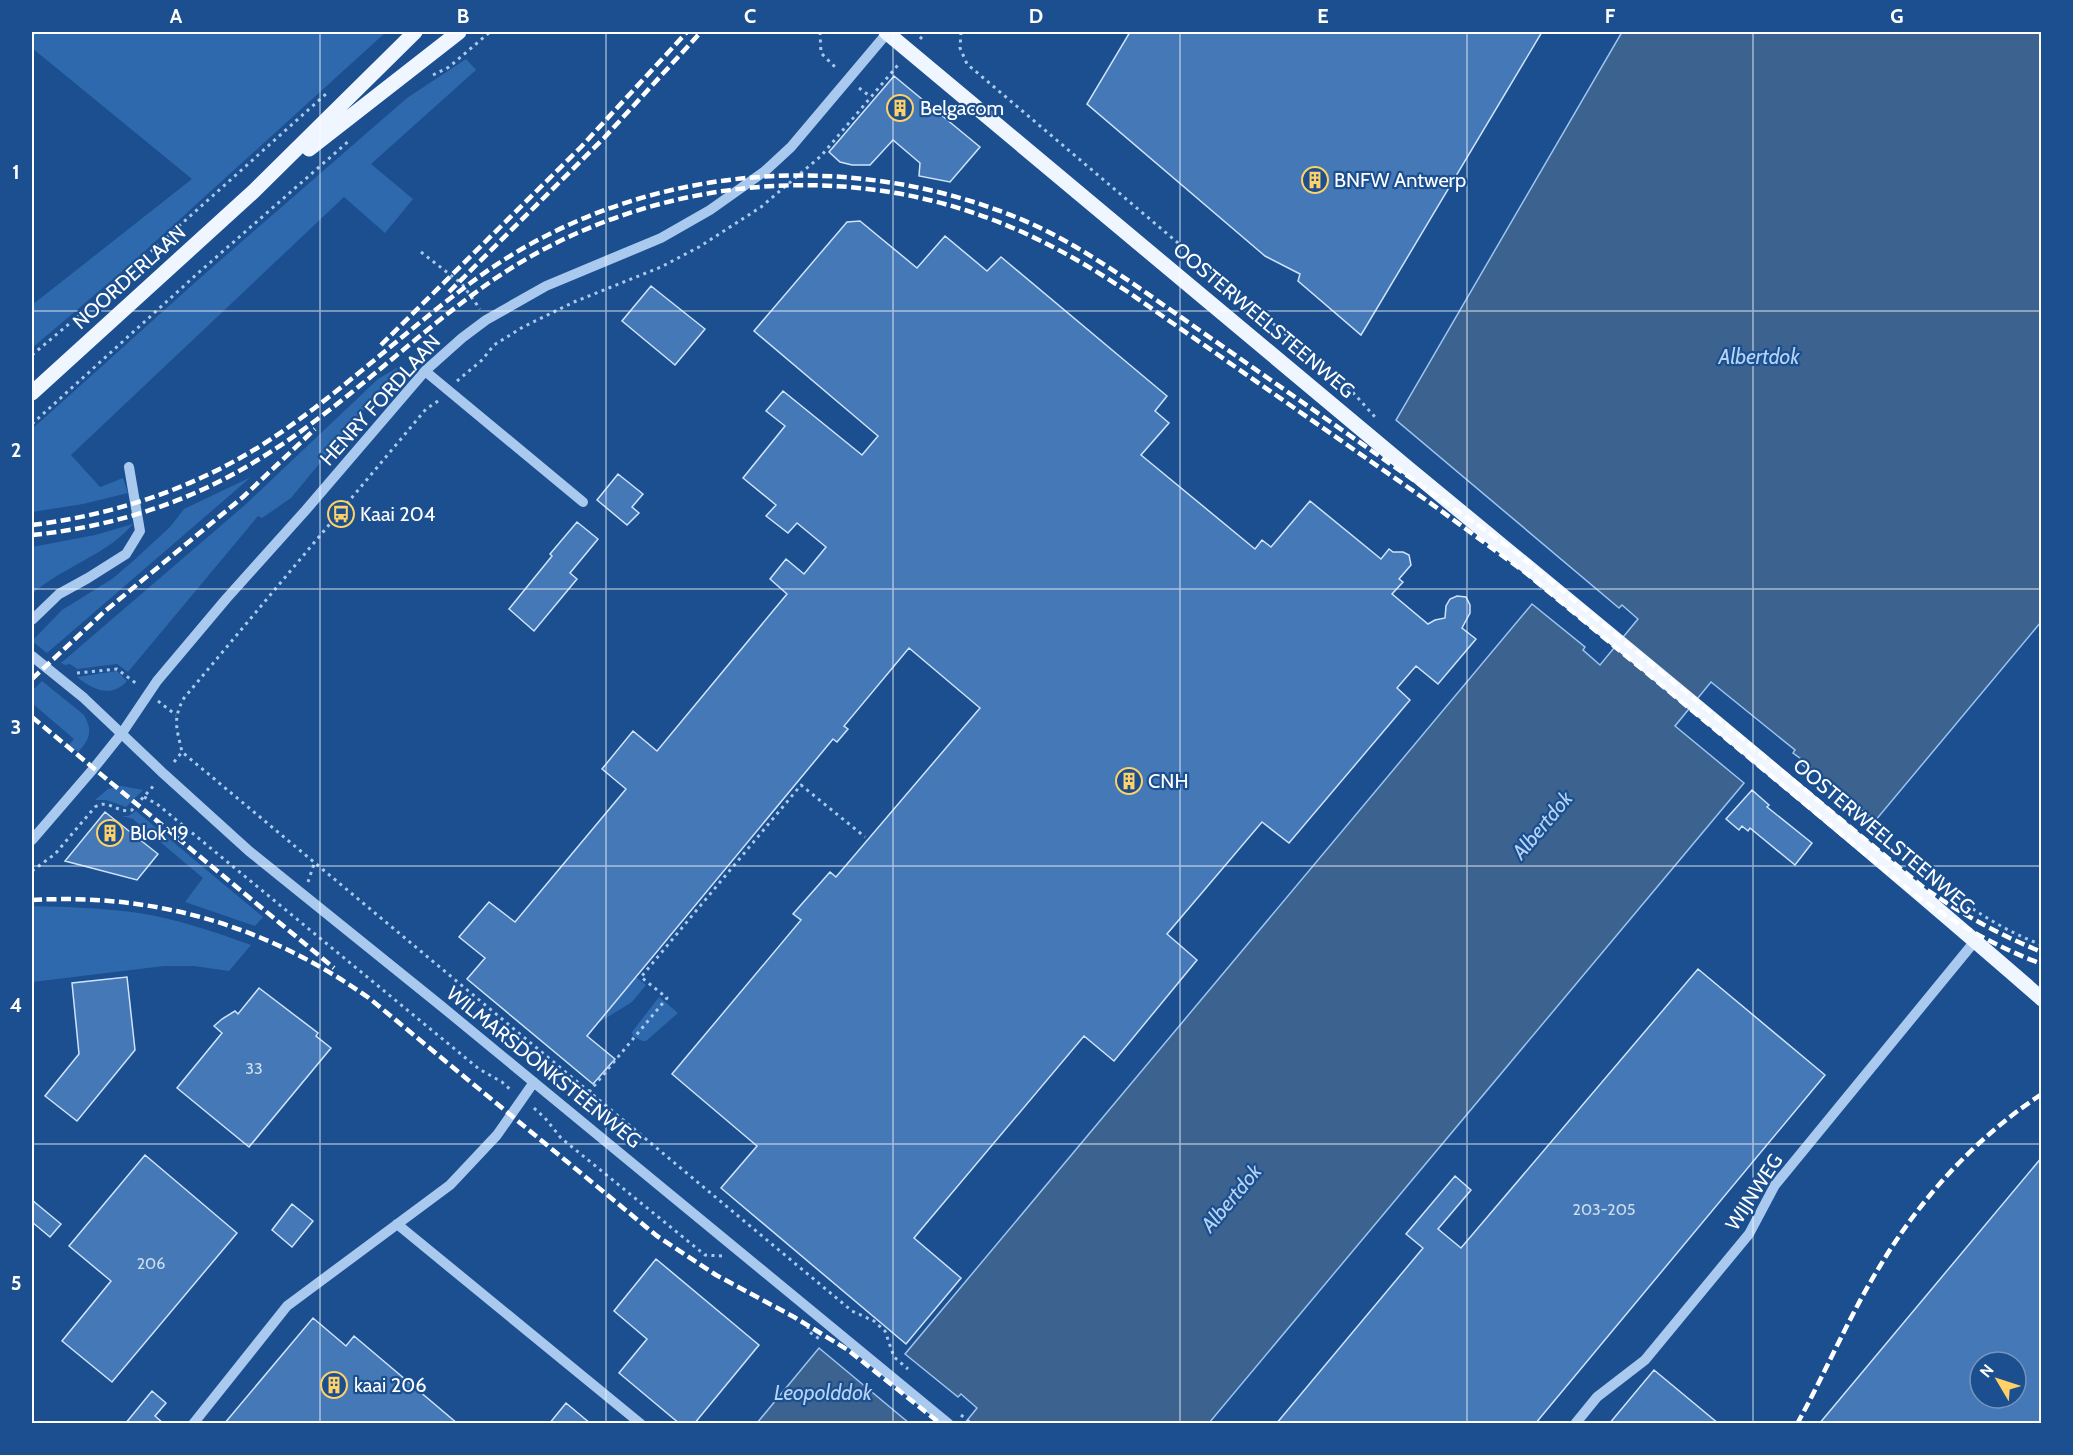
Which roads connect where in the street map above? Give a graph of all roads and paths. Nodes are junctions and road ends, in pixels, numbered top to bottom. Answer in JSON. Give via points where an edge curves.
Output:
{"nodes":[{"id":1,"x":415,"y":32,"type":"edge"},
{"id":2,"x":459,"y":32,"type":"edge"},
{"id":3,"x":490,"y":32,"type":"edge"},
{"id":4,"x":887,"y":32,"type":"edge"},
{"id":5,"x":927,"y":32,"type":"edge"},
{"id":6,"x":961,"y":32,"type":"edge"},
{"id":7,"x":910,"y":51,"type":"junction"},
{"id":8,"x":430,"y":77,"type":"dead end"},
{"id":9,"x":333,"y":88,"type":"dead end"},
{"id":10,"x":358,"y":134,"type":"dead end"},
{"id":11,"x":254,"y":191,"type":"junction"},
{"id":12,"x":422,"y":252,"type":"dead end"},
{"id":13,"x":486,"y":320,"type":"junction"},
{"id":14,"x":500,"y":341,"type":"junction"},
{"id":15,"x":32,"y":355,"type":"edge"},
{"id":16,"x":425,"y":371,"type":"junction"},
{"id":17,"x":448,"y":390,"type":"junction"},
{"id":18,"x":32,"y":393,"type":"edge"},
{"id":19,"x":32,"y":424,"type":"edge"},
{"id":20,"x":1381,"y":424,"type":"dead end"},
{"id":21,"x":129,"y":467,"type":"dead end"},
{"id":22,"x":583,"y":502,"type":"dead end"},
{"id":23,"x":32,"y":620,"type":"edge"},
{"id":24,"x":32,"y":656,"type":"edge"},
{"id":25,"x":56,"y":675,"type":"junction"},
{"id":26,"x":149,"y":694,"type":"junction"},
{"id":27,"x":176,"y":715,"type":"junction"},
{"id":28,"x":122,"y":733,"type":"junction"},
{"id":29,"x":864,"y":837,"type":"dead end"},
{"id":30,"x":32,"y":840,"type":"edge"},
{"id":31,"x":32,"y":871,"type":"edge"},
{"id":32,"x":1975,"y":941,"type":"junction"},
{"id":33,"x":2042,"y":999,"type":"edge"},
{"id":34,"x":534,"y":1082,"type":"junction"},
{"id":35,"x":589,"y":1092,"type":"junction"},
{"id":36,"x":522,"y":1098,"type":"junction"},
{"id":37,"x":397,"y":1224,"type":"junction"},
{"id":38,"x":748,"y":1257,"type":"junction"},
{"id":39,"x":894,"y":1358,"type":"dead end"},
{"id":40,"x":965,"y":1418,"type":"dead end"},
{"id":41,"x":194,"y":1424,"type":"edge"},
{"id":42,"x":641,"y":1424,"type":"edge"},
{"id":43,"x":949,"y":1424,"type":"edge"},
{"id":44,"x":972,"y":1424,"type":"edge"},
{"id":45,"x":1575,"y":1424,"type":"edge"}],
"edges":[{"from":1,"to":11,"type":"main road","name":"NOORDERLAAN"},
{"from":2,"to":11,"type":"main road","name":"NOORDERLAAN"},
{"from":3,"to":8,"type":"path"},
{"from":4,"to":7,"type":"main road","name":"OOSTERWEELSTEENWEG"},
{"from":4,"to":13,"type":"street","name":"HENRY FORDLAAN","via":[[791,147],[757,177],[661,238],[546,286]]},
{"from":5,"to":7,"type":"path"},
{"from":6,"to":20,"type":"path","via":[[960,48],[967,64],[1349,388]]},
{"from":7,"to":14,"type":"path","via":[[820,156],[753,212],[661,267],[574,302]]},
{"from":7,"to":32,"type":"main road","name":"OOSTERWEELSTEENWEG"},
{"from":9,"to":15,"type":"path"},
{"from":10,"to":19,"type":"path"},
{"from":11,"to":18,"type":"main road","name":"NOORDERLAAN"},
{"from":12,"to":13,"type":"path","via":[[462,284]]},
{"from":13,"to":14,"type":"path"},
{"from":13,"to":16,"type":"street","name":"HENRY FORDLAAN"},
{"from":14,"to":17,"type":"path"},
{"from":16,"to":17,"type":"street"},
{"from":16,"to":26,"type":"street","name":"HENRY FORDLAAN","via":[[226,599]]},
{"from":17,"to":22,"type":"street"},
{"from":17,"to":27,"type":"path","via":[[426,409],[184,698]]},
{"from":21,"to":23,"type":"street","via":[[140,531],[126,554],[58,594]]},
{"from":24,"to":25,"type":"street","name":"WILMARSDONKSTEENWEG"},
{"from":25,"to":26,"type":"path","via":[[70,669],[76,673],[117,669]]},
{"from":25,"to":28,"type":"street","name":"WILMARSDONKSTEENWEG"},
{"from":26,"to":27,"type":"path"},
{"from":26,"to":28,"type":"street","name":"HENRY FORDLAAN"},
{"from":27,"to":35,"type":"path","via":[[182,752]]},
{"from":28,"to":30,"type":"street","name":"HENRY FORDLAAN"},
{"from":28,"to":34,"type":"street","name":"WILMARSDONKSTEENWEG","via":[[249,851]]},
{"from":29,"to":35,"type":"path","via":[[801,785],[641,977],[667,998]]},
{"from":31,"to":36,"type":"path","via":[[55,854],[99,804],[128,812],[144,797],[479,1069]]},
{"from":32,"to":33,"type":"main road","name":"OOSTERWEELSTEENWEG"},
{"from":32,"to":45,"type":"street","name":"WIJNWEG","via":[[1775,1185],[1749,1234],[1645,1360],[1597,1397]]},
{"from":34,"to":36,"type":"street"},
{"from":34,"to":38,"type":"street","name":"WILMARSDONKSTEENWEG"},
{"from":35,"to":39,"type":"path","via":[[852,1311],[874,1321],[885,1331]]},
{"from":36,"to":37,"type":"street","via":[[497,1135],[450,1185]]},
{"from":36,"to":38,"type":"path","via":[[561,1138],[705,1254]]},
{"from":37,"to":41,"type":"street","via":[[287,1306]]},
{"from":37,"to":42,"type":"street"},
{"from":38,"to":43,"type":"street","name":"WILMARSDONKSTEENWEG"},
{"from":40,"to":44,"type":"path"}]}
